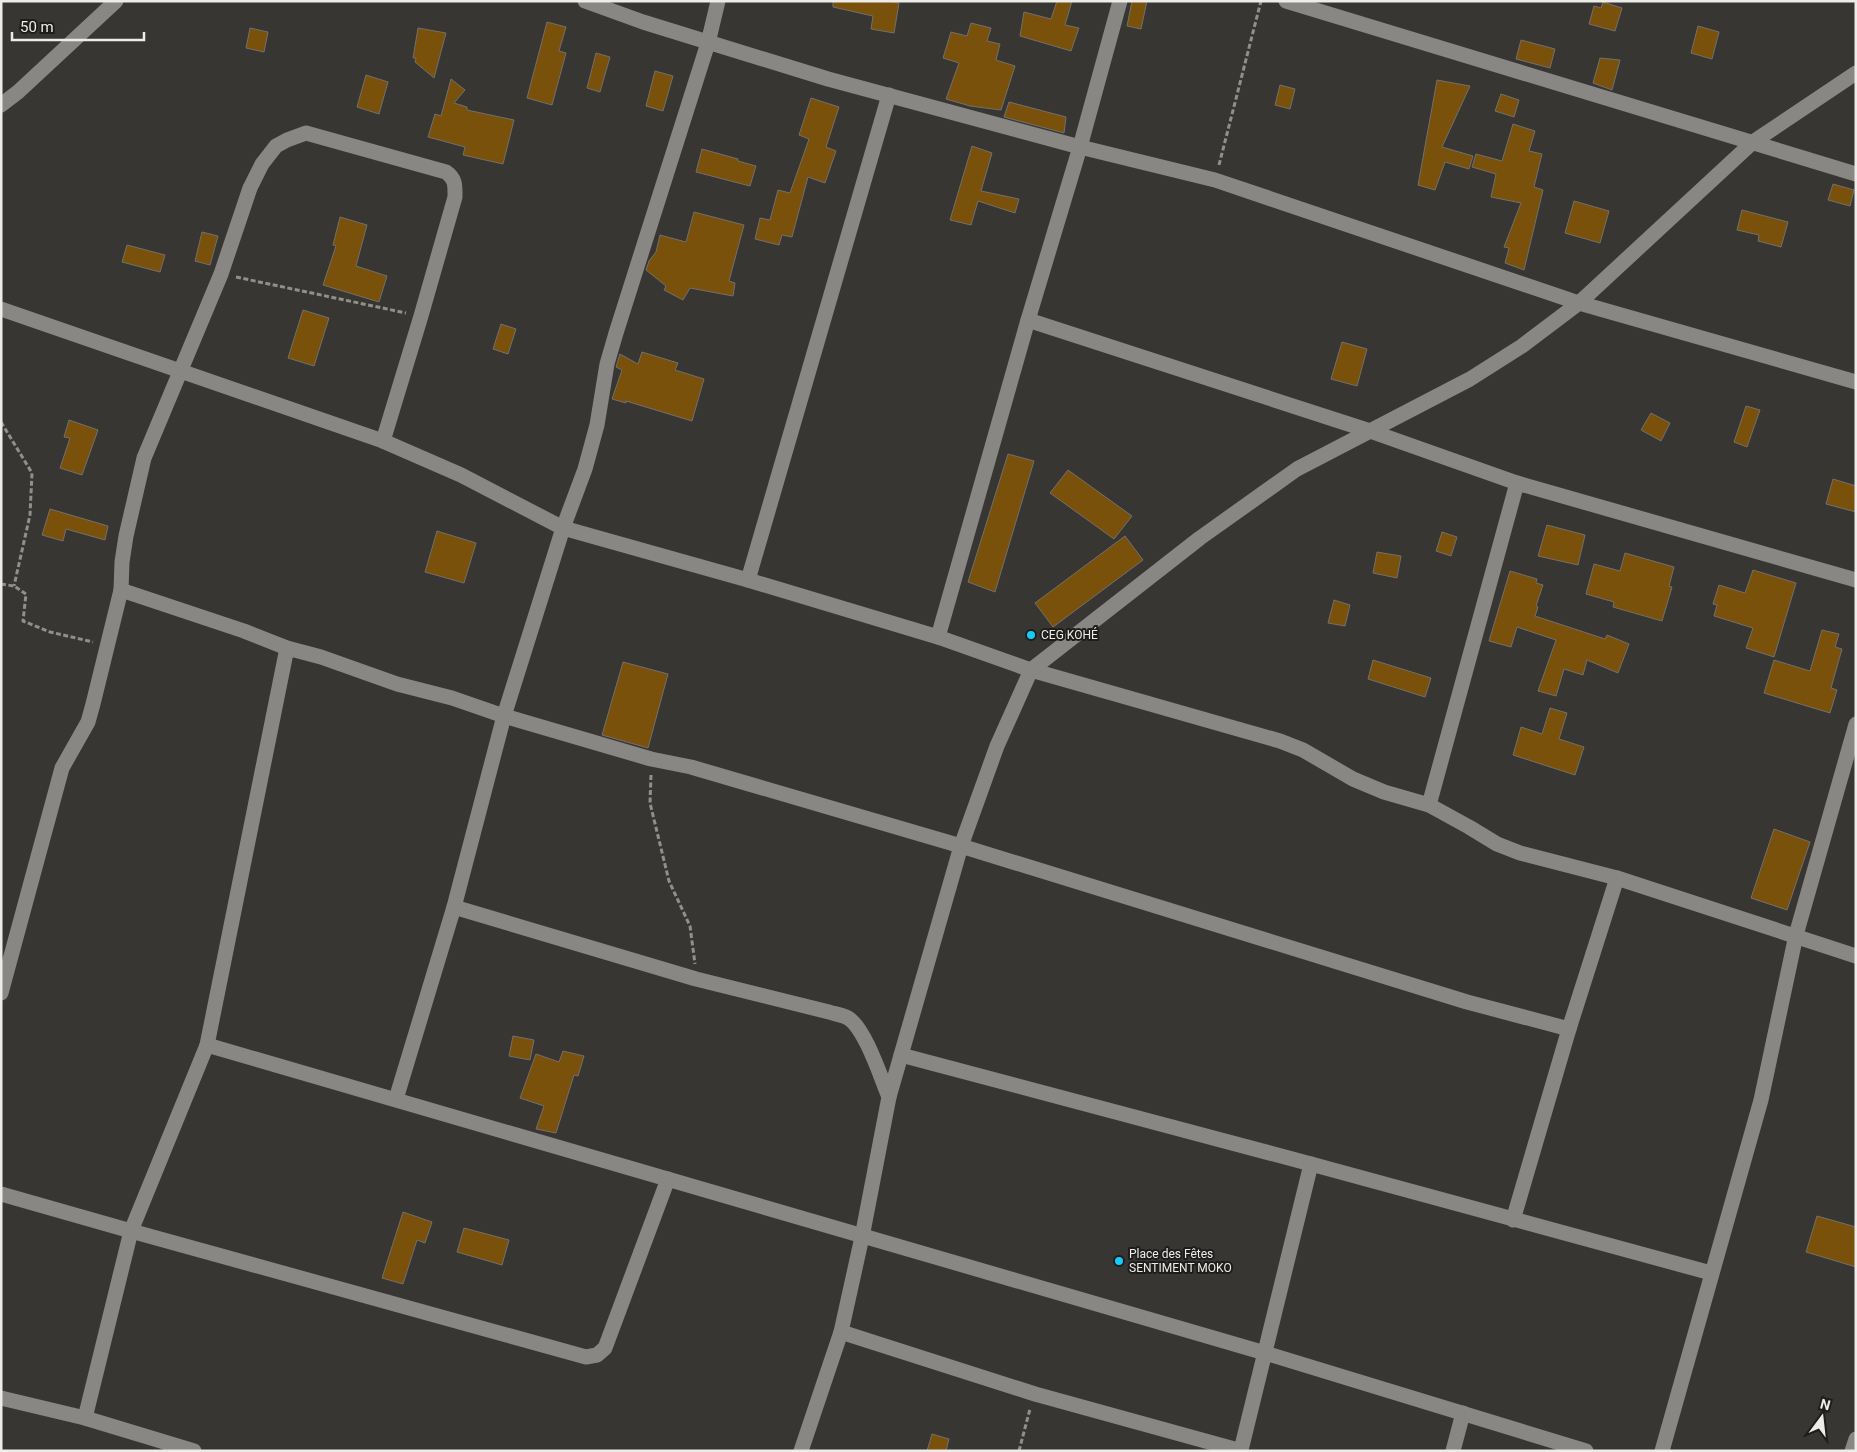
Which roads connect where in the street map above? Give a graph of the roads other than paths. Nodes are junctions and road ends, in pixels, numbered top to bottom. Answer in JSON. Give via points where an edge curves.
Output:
{"nodes":[{"id":1,"x":116,"y":1,"type":"edge"},
{"id":2,"x":585,"y":1,"type":"edge"},
{"id":3,"x":718,"y":1,"type":"edge"},
{"id":4,"x":1120,"y":1,"type":"edge"},
{"id":5,"x":1286,"y":1,"type":"edge"},
{"id":6,"x":1315,"y":5,"type":"edge"},
{"id":7,"x":708,"y":43,"type":"junction"},
{"id":8,"x":1856,"y":73,"type":"edge"},
{"id":9,"x":889,"y":95,"type":"junction"},
{"id":10,"x":1,"y":105,"type":"edge"},
{"id":11,"x":1753,"y":142,"type":"junction"},
{"id":12,"x":1080,"y":147,"type":"junction"},
{"id":13,"x":1856,"y":174,"type":"edge"},
{"id":14,"x":1580,"y":303,"type":"junction"},
{"id":15,"x":1,"y":309,"type":"edge"},
{"id":16,"x":1028,"y":320,"type":"junction"},
{"id":17,"x":180,"y":371,"type":"junction"},
{"id":18,"x":1856,"y":382,"type":"edge"},
{"id":19,"x":1370,"y":431,"type":"junction"},
{"id":20,"x":383,"y":441,"type":"junction"},
{"id":21,"x":1517,"y":483,"type":"junction"},
{"id":22,"x":563,"y":528,"type":"junction"},
{"id":23,"x":748,"y":580,"type":"junction"},
{"id":24,"x":1856,"y":580,"type":"edge"},
{"id":25,"x":121,"y":590,"type":"junction"},
{"id":26,"x":938,"y":637,"type":"junction"},
{"id":27,"x":287,"y":648,"type":"junction"},
{"id":28,"x":1031,"y":670,"type":"junction"},
{"id":29,"x":504,"y":716,"type":"junction"},
{"id":30,"x":1856,"y":724,"type":"edge"},
{"id":31,"x":1429,"y":805,"type":"junction"},
{"id":32,"x":962,"y":846,"type":"junction"},
{"id":33,"x":1616,"y":878,"type":"junction"},
{"id":34,"x":454,"y":907,"type":"junction"},
{"id":35,"x":1796,"y":936,"type":"junction"},
{"id":36,"x":1856,"y":956,"type":"edge"},
{"id":37,"x":1,"y":992,"type":"edge"},
{"id":38,"x":1568,"y":1028,"type":"junction"},
{"id":39,"x":207,"y":1045,"type":"junction"},
{"id":40,"x":901,"y":1055,"type":"junction"},
{"id":41,"x":889,"y":1097,"type":"junction"},
{"id":42,"x":396,"y":1099,"type":"junction"},
{"id":43,"x":1311,"y":1164,"type":"junction"},
{"id":44,"x":668,"y":1179,"type":"junction"},
{"id":45,"x":1,"y":1194,"type":"edge"},
{"id":46,"x":1513,"y":1220,"type":"junction"},
{"id":47,"x":131,"y":1231,"type":"junction"},
{"id":48,"x":862,"y":1237,"type":"junction"},
{"id":49,"x":1711,"y":1273,"type":"junction"},
{"id":50,"x":841,"y":1332,"type":"junction"},
{"id":51,"x":1265,"y":1353,"type":"junction"},
{"id":52,"x":1,"y":1398,"type":"edge"},
{"id":53,"x":1463,"y":1413,"type":"junction"},
{"id":54,"x":85,"y":1418,"type":"junction"},
{"id":55,"x":1856,"y":1439,"type":"edge"},
{"id":56,"x":194,"y":1451,"type":"edge"},
{"id":57,"x":801,"y":1451,"type":"edge"},
{"id":58,"x":1453,"y":1451,"type":"edge"},
{"id":59,"x":1586,"y":1451,"type":"edge"},
{"id":60,"x":1662,"y":1451,"type":"edge"},
{"id":61,"x":1852,"y":1451,"type":"edge"}],
"edges":[{"from":1,"to":10,"type":"street"},
{"from":2,"to":7,"type":"street"},
{"from":3,"to":7,"type":"street"},
{"from":4,"to":12,"type":"street"},
{"from":5,"to":6,"type":"street"},
{"from":6,"to":11,"type":"street"},
{"from":7,"to":9,"type":"street"},
{"from":7,"to":22,"type":"street","via":[[616,333],[597,426]]},
{"from":8,"to":11,"type":"street"},
{"from":9,"to":12,"type":"street"},
{"from":9,"to":23,"type":"street"},
{"from":11,"to":13,"type":"street"},
{"from":11,"to":14,"type":"street"},
{"from":12,"to":14,"type":"street","via":[[1215,180]]},
{"from":12,"to":16,"type":"street"},
{"from":14,"to":18,"type":"street"},
{"from":14,"to":19,"type":"street","via":[[1470,379]]},
{"from":15,"to":17,"type":"street"},
{"from":16,"to":19,"type":"street"},
{"from":16,"to":26,"type":"street"},
{"from":17,"to":20,"type":"street"},
{"from":17,"to":20,"type":"street","via":[[221,274],[250,188],[276,146],[306,133],[446,172],[455,183],[455,197]]},
{"from":17,"to":25,"type":"street","via":[[144,458],[126,536]]},
{"from":19,"to":21,"type":"street"},
{"from":19,"to":28,"type":"street","via":[[1297,469],[1200,538]]},
{"from":20,"to":22,"type":"street","via":[[461,474]]},
{"from":21,"to":24,"type":"street"},
{"from":21,"to":31,"type":"street"},
{"from":22,"to":23,"type":"street"},
{"from":22,"to":29,"type":"street"},
{"from":23,"to":26,"type":"street"},
{"from":25,"to":27,"type":"street"},
{"from":25,"to":37,"type":"street","via":[[88,722],[62,768],[56,786]]},
{"from":26,"to":28,"type":"street"},
{"from":27,"to":29,"type":"street"},
{"from":27,"to":39,"type":"street"},
{"from":28,"to":31,"type":"street","via":[[1280,741],[1353,779]]},
{"from":28,"to":32,"type":"street","via":[[997,746]]},
{"from":29,"to":32,"type":"street"},
{"from":29,"to":34,"type":"street"},
{"from":30,"to":35,"type":"street"},
{"from":31,"to":33,"type":"street","via":[[1497,844],[1520,853]]},
{"from":32,"to":38,"type":"street","via":[[1467,1002]]},
{"from":32,"to":40,"type":"street"},
{"from":33,"to":35,"type":"street"},
{"from":33,"to":38,"type":"street"},
{"from":34,"to":41,"type":"street","via":[[696,979],[848,1018],[866,1043]]},
{"from":34,"to":42,"type":"street"},
{"from":35,"to":36,"type":"street"},
{"from":35,"to":49,"type":"street","via":[[1761,1100]]},
{"from":38,"to":46,"type":"street"},
{"from":39,"to":42,"type":"street"},
{"from":39,"to":47,"type":"street"},
{"from":40,"to":41,"type":"street"},
{"from":40,"to":43,"type":"street"},
{"from":41,"to":48,"type":"street"},
{"from":42,"to":44,"type":"street"},
{"from":43,"to":46,"type":"street"},
{"from":43,"to":51,"type":"street"},
{"from":44,"to":47,"type":"street","via":[[605,1348],[597,1355],[586,1357]]},
{"from":44,"to":48,"type":"street"},
{"from":45,"to":47,"type":"street"},
{"from":46,"to":49,"type":"street"},
{"from":47,"to":54,"type":"street"},
{"from":48,"to":50,"type":"street"},
{"from":48,"to":51,"type":"street"},
{"from":49,"to":60,"type":"street"},
{"from":50,"to":51,"type":"street","via":[[1034,1394],[1236,1450],[1242,1446]]},
{"from":50,"to":57,"type":"street"},
{"from":51,"to":53,"type":"street"},
{"from":52,"to":54,"type":"street"},
{"from":53,"to":58,"type":"street"},
{"from":53,"to":59,"type":"street"},
{"from":54,"to":56,"type":"street"},
{"from":55,"to":61,"type":"street"}]}
